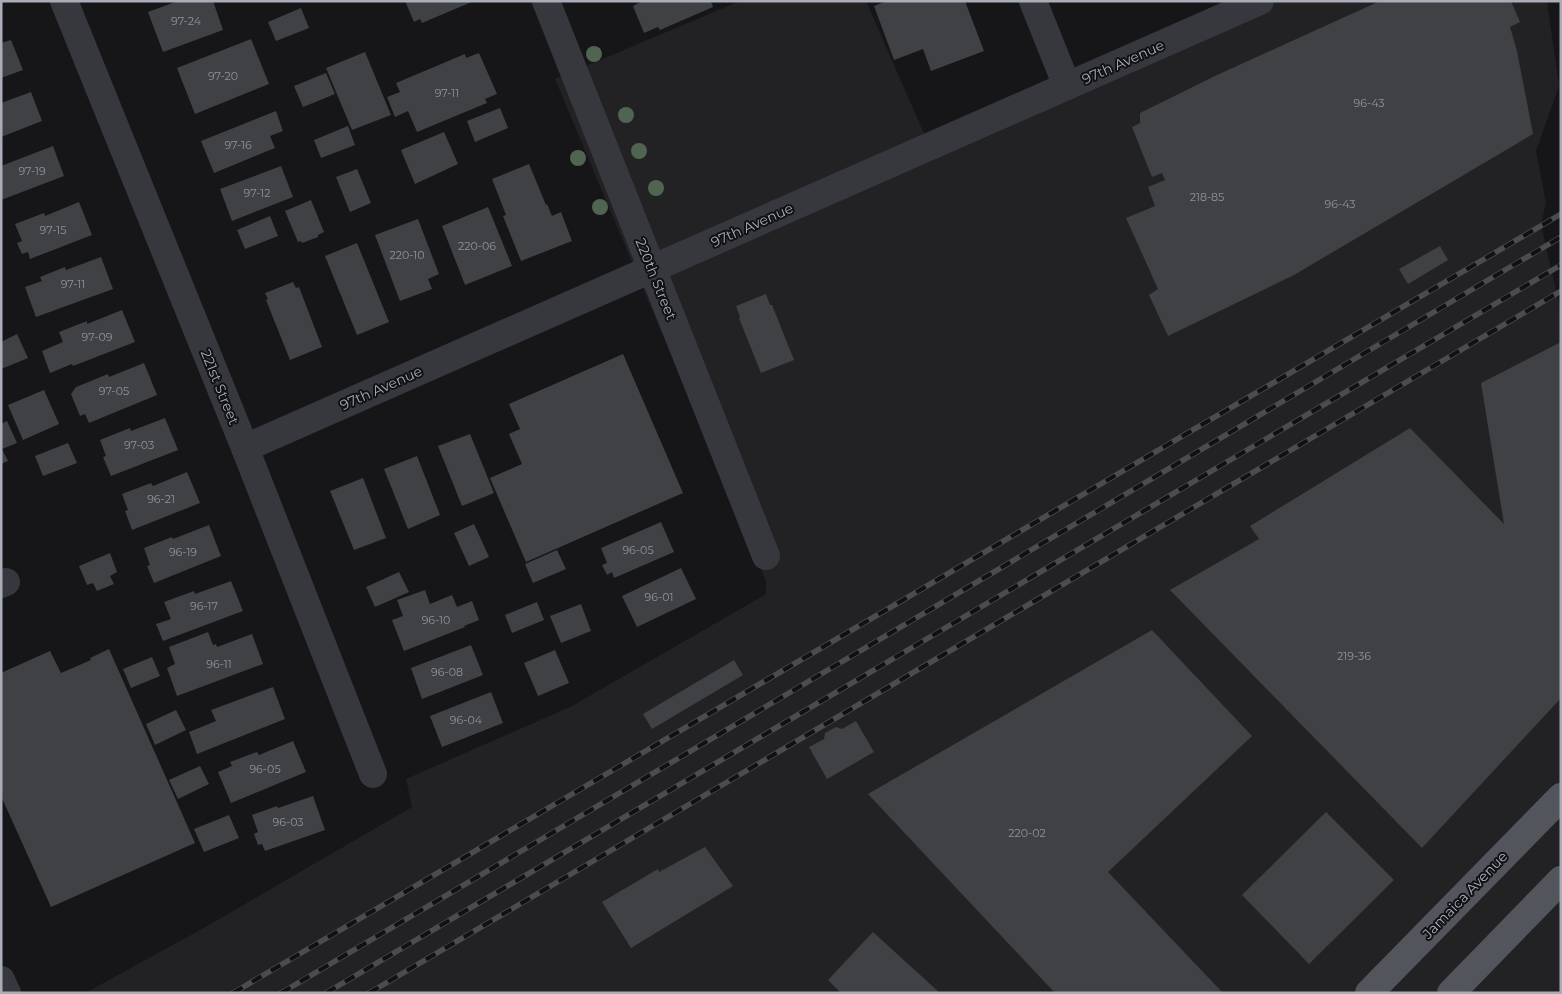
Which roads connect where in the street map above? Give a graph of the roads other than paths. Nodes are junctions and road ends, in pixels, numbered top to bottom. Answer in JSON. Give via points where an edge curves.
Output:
{"nodes":[{"id":1,"x":64,"y":1,"type":"edge"},
{"id":2,"x":546,"y":1,"type":"edge"},
{"id":3,"x":1033,"y":1,"type":"edge"},
{"id":4,"x":1260,"y":1,"type":"edge"},
{"id":5,"x":1067,"y":86,"type":"junction"},
{"id":6,"x":652,"y":269,"type":"junction"},
{"id":7,"x":245,"y":448,"type":"junction"},
{"id":8,"x":766,"y":556,"type":"dead end"},
{"id":9,"x":374,"y":774,"type":"dead end"},
{"id":10,"x":1561,"y":797,"type":"edge"},
{"id":11,"x":1561,"y":880,"type":"edge"},
{"id":12,"x":1,"y":980,"type":"edge"},
{"id":13,"x":7,"y":993,"type":"edge"},
{"id":14,"x":1369,"y":993,"type":"edge"},
{"id":15,"x":1451,"y":993,"type":"edge"}],
"edges":[{"from":1,"to":7,"type":"street","name":"221st Street"},
{"from":2,"to":6,"type":"street","name":"220th Street"},
{"from":3,"to":5,"type":"street"},
{"from":4,"to":5,"type":"street","name":"97th Avenue"},
{"from":5,"to":6,"type":"street","name":"97th Avenue"},
{"from":6,"to":7,"type":"street","name":"97th Avenue"},
{"from":6,"to":8,"type":"street","name":"220th Street"},
{"from":7,"to":9,"type":"street","name":"221st Street"},
{"from":10,"to":14,"type":"main road","name":"Jamaica Avenue"},
{"from":11,"to":15,"type":"main road"},
{"from":12,"to":13,"type":"street"}]}
